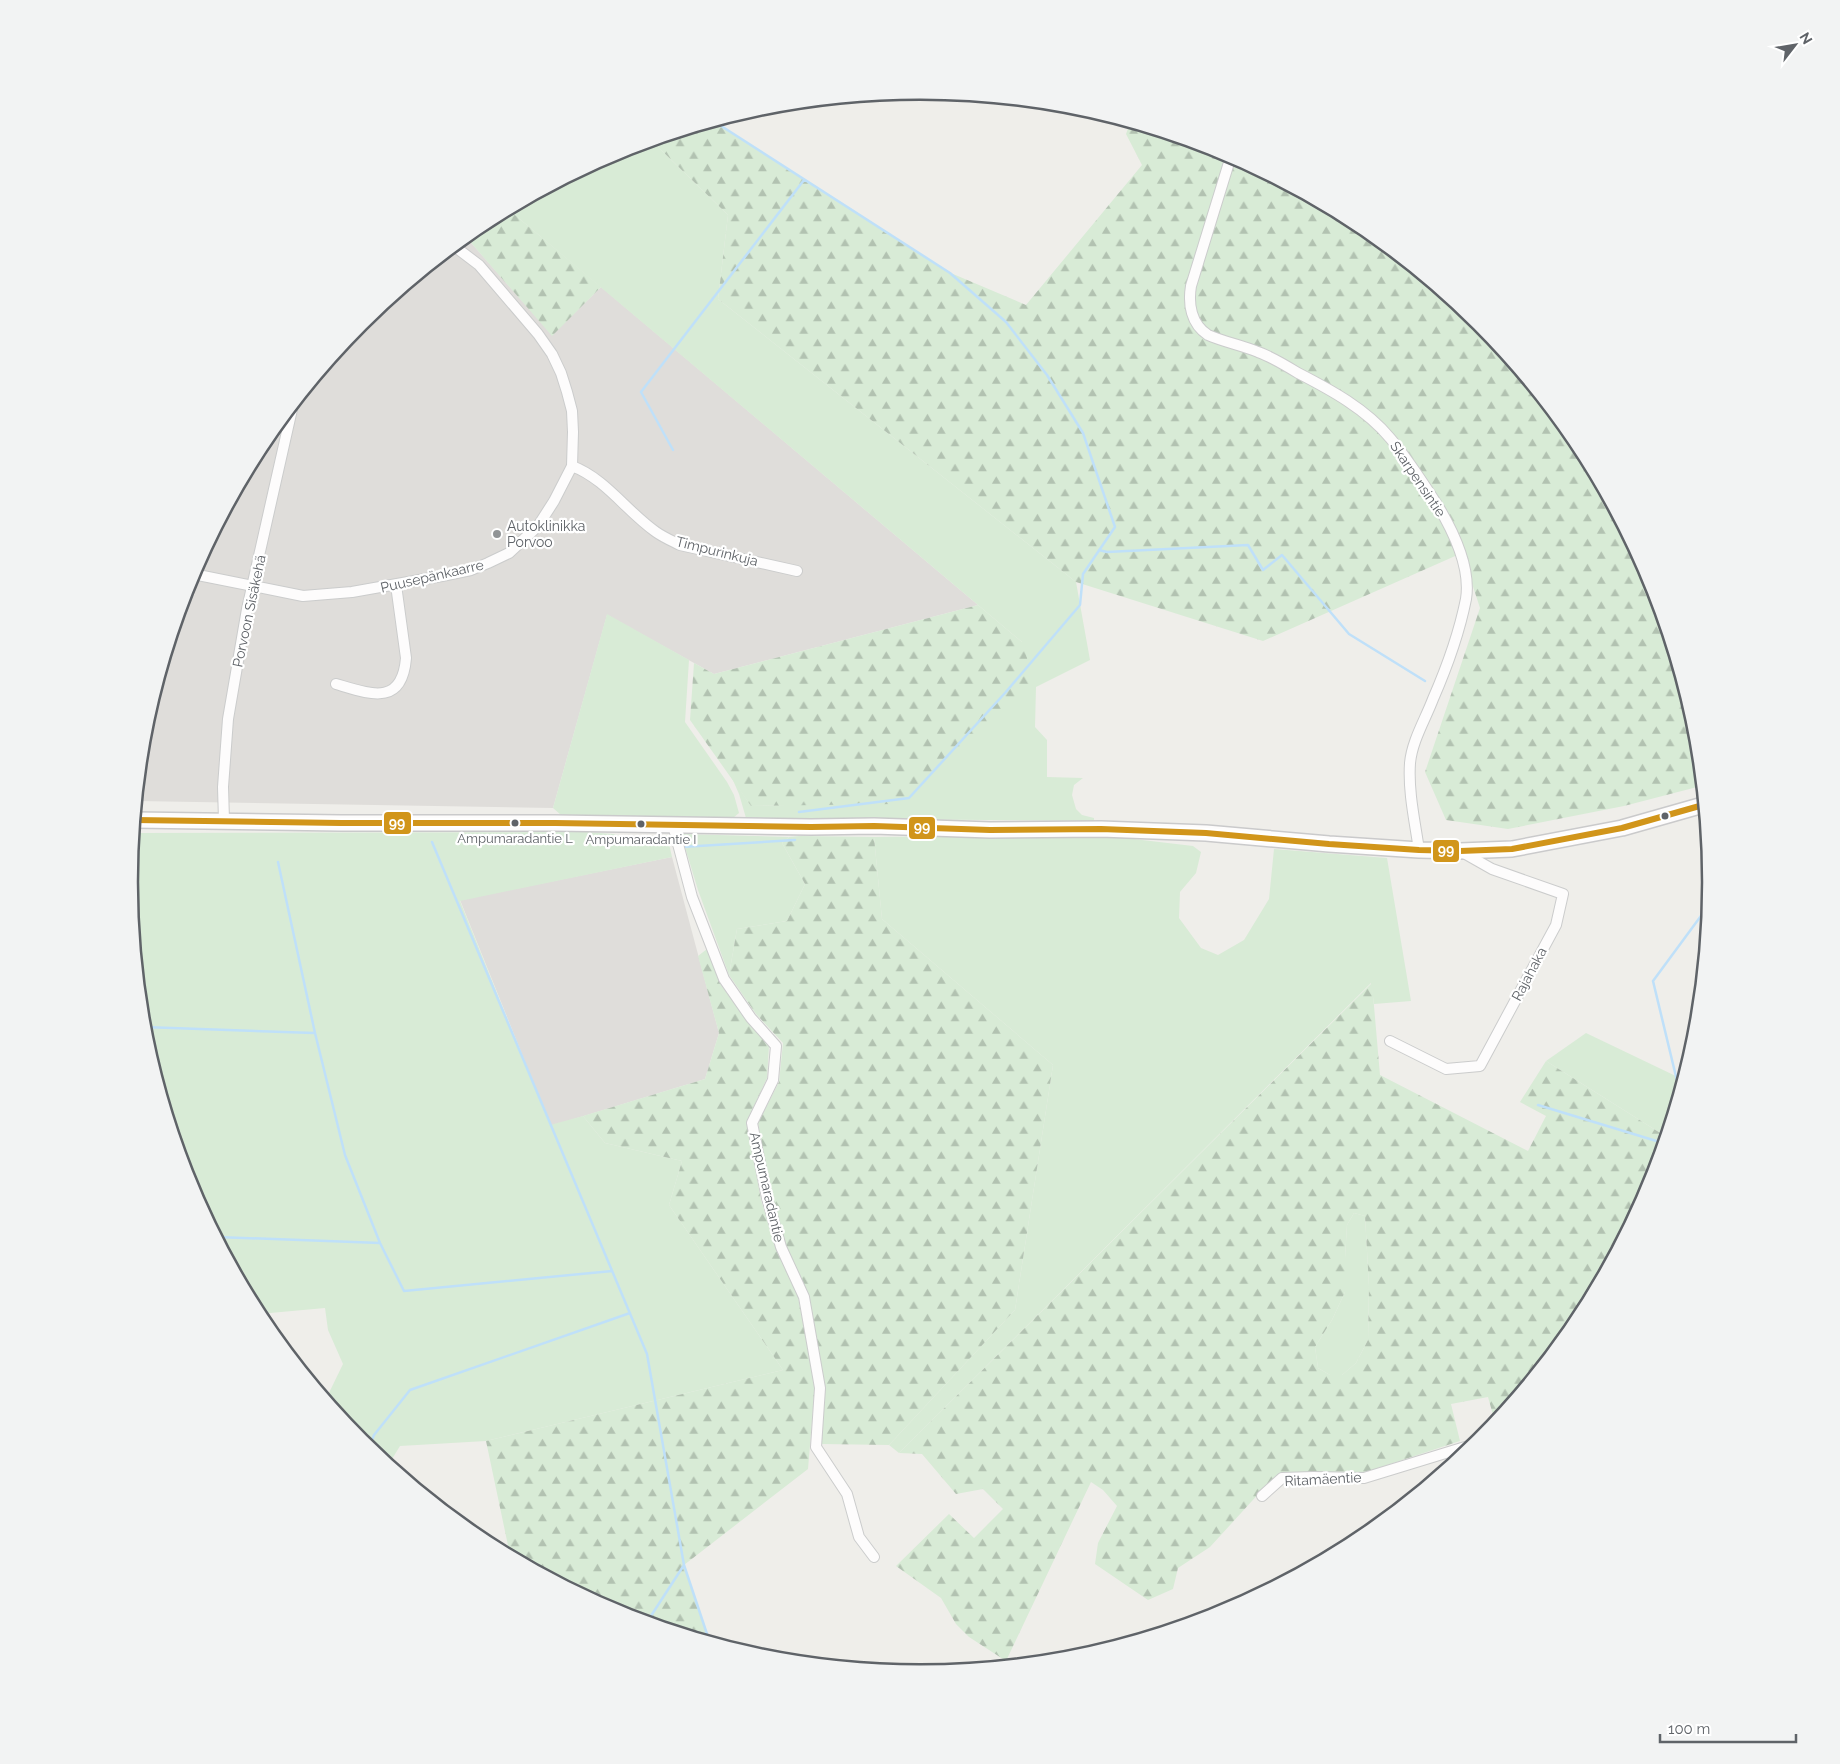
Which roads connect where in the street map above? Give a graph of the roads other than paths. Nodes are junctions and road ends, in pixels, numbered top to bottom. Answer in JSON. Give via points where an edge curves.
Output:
{"nodes":[{"id":1,"x":1229,"y":165,"type":"edge"},
{"id":2,"x":460,"y":251,"type":"edge"},
{"id":3,"x":290,"y":421,"type":"edge"},
{"id":4,"x":572,"y":466,"type":"junction"},
{"id":5,"x":797,"y":571,"type":"dead end"},
{"id":6,"x":201,"y":576,"type":"edge"},
{"id":7,"x":396,"y":585,"type":"junction"},
{"id":8,"x":253,"y":587,"type":"junction"},
{"id":9,"x":336,"y":684,"type":"dead end"},
{"id":10,"x":1698,"y":807,"type":"edge"},
{"id":11,"x":141,"y":820,"type":"edge"},
{"id":12,"x":224,"y":820,"type":"junction"},
{"id":13,"x":673,"y":825,"type":"junction"},
{"id":14,"x":1418,"y":850,"type":"junction"},
{"id":15,"x":1460,"y":851,"type":"junction"},
{"id":16,"x":1390,"y":1041,"type":"dead end"},
{"id":17,"x":1458,"y":1450,"type":"edge"},
{"id":18,"x":1262,"y":1496,"type":"dead end"},
{"id":19,"x":874,"y":1557,"type":"dead end"}],
"edges":[{"from":1,"to":14,"type":"street","name":"Skarpensintie","via":[[1191,286],[1190,308],[1196,323],[1208,335],[1272,358],[1341,397],[1370,418],[1414,468],[1448,522],[1460,553],[1466,596],[1454,646],[1410,762]]},
{"from":2,"to":4,"type":"street","name":"Puusepänkaarre","via":[[479,265],[552,354],[572,411]]},
{"from":3,"to":8,"type":"street","name":"Porvoon Sisäkehä"},
{"from":4,"to":5,"type":"street","name":"Timpurinkuja","via":[[601,482],[655,532],[667,539],[680,545]]},
{"from":4,"to":7,"type":"street","name":"Puusepänkaarre","via":[[538,526],[509,553],[470,570]]},
{"from":6,"to":8,"type":"street","name":"Puusepänkaarre"},
{"from":7,"to":8,"type":"street","name":"Puusepänkaarre","via":[[304,596]]},
{"from":7,"to":9,"type":"street","via":[[406,658],[402,680],[394,689],[378,694],[366,694]]},
{"from":8,"to":12,"type":"street","name":"Porvoon Sisäkehä","via":[[228,719]]},
{"from":10,"to":15,"type":"main road","via":[[1622,828],[1522,847]]},
{"from":11,"to":12,"type":"main road"},
{"from":12,"to":13,"type":"main road"},
{"from":13,"to":14,"type":"main road","via":[[1206,832]]},
{"from":13,"to":19,"type":"street","name":"Ampumaradantie","via":[[692,897],[724,979],[751,1018],[776,1046],[773,1080],[752,1123],[781,1247],[804,1297],[820,1388],[816,1447],[847,1494],[859,1537]]},
{"from":14,"to":15,"type":"main road"},
{"from":15,"to":16,"type":"street","name":"Rajahaka","via":[[1492,869],[1563,894],[1556,925],[1480,1066],[1446,1069]]},
{"from":17,"to":18,"type":"street","name":"Ritamäentie","via":[[1364,1478],[1282,1478]]}]}
